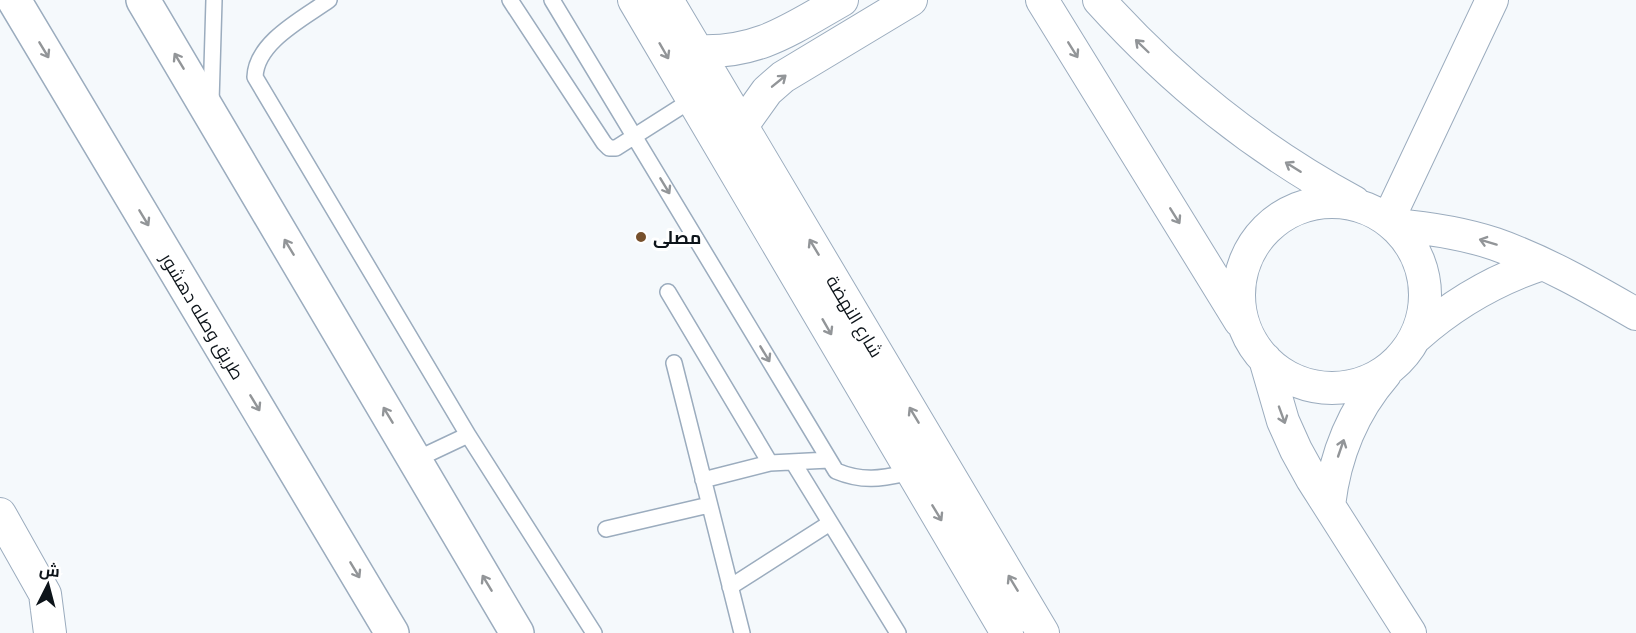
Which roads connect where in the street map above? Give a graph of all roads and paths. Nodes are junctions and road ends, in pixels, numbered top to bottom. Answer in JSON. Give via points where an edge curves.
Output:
{"nodes":[{"id":1,"x":14,"y":0,"type":"edge"},
{"id":2,"x":143,"y":0,"type":"edge"},
{"id":3,"x":214,"y":0,"type":"edge"},
{"id":4,"x":329,"y":0,"type":"edge"},
{"id":5,"x":510,"y":0,"type":"edge"},
{"id":6,"x":552,"y":0,"type":"edge"},
{"id":7,"x":634,"y":0,"type":"edge"},
{"id":8,"x":667,"y":0,"type":"edge"},
{"id":9,"x":842,"y":0,"type":"edge"},
{"id":10,"x":911,"y":0,"type":"edge"},
{"id":11,"x":1042,"y":0,"type":"edge"},
{"id":12,"x":1099,"y":0,"type":"edge"},
{"id":13,"x":1492,"y":0,"type":"edge"},
{"id":14,"x":697,"y":51,"type":"junction"},
{"id":15,"x":693,"y":99,"type":"junction"},
{"id":16,"x":210,"y":114,"type":"junction"},
{"id":17,"x":730,"y":133,"type":"junction"},
{"id":18,"x":635,"y":136,"type":"junction"},
{"id":19,"x":1381,"y":217,"type":"junction"},
{"id":20,"x":1542,"y":264,"type":"junction"},
{"id":21,"x":668,"y":292,"type":"dead end"},
{"id":22,"x":1636,"y":314,"type":"edge"},
{"id":23,"x":1246,"y":330,"type":"junction"},
{"id":24,"x":1416,"y":337,"type":"junction"},
{"id":25,"x":1265,"y":359,"type":"junction"},
{"id":26,"x":674,"y":363,"type":"dead end"},
{"id":27,"x":1390,"y":368,"type":"junction"},
{"id":28,"x":468,"y":435,"type":"junction"},
{"id":29,"x":415,"y":460,"type":"junction"},
{"id":30,"x":829,"y":460,"type":"junction"},
{"id":31,"x":793,"y":462,"type":"junction"},
{"id":32,"x":771,"y":463,"type":"junction"},
{"id":33,"x":912,"y":472,"type":"junction"},
{"id":34,"x":703,"y":480,"type":"junction"},
{"id":35,"x":710,"y":506,"type":"junction"},
{"id":36,"x":1329,"y":506,"type":"junction"},
{"id":37,"x":0,"y":514,"type":"edge"},
{"id":38,"x":830,"y":523,"type":"junction"},
{"id":39,"x":606,"y":529,"type":"dead end"},
{"id":40,"x":730,"y":586,"type":"junction"},
{"id":41,"x":1031,"y":629,"type":"edge"},
{"id":42,"x":50,"y":633,"type":"edge"},
{"id":43,"x":392,"y":633,"type":"edge"},
{"id":44,"x":517,"y":633,"type":"edge"},
{"id":45,"x":594,"y":633,"type":"edge"},
{"id":46,"x":742,"y":633,"type":"edge"},
{"id":47,"x":898,"y":633,"type":"edge"},
{"id":48,"x":1007,"y":633,"type":"edge"},
{"id":49,"x":1410,"y":633,"type":"edge"}],
"edges":[{"from":1,"to":43,"type":"main road","name":"طريق وصله دهشور","one_way":true},
{"from":16,"to":2,"type":"main road","one_way":true},
{"from":3,"to":16,"type":"lane"},
{"from":4,"to":28,"type":"lane","via":[[266,47],[255,68],[255,77]]},
{"from":5,"to":18,"type":"lane","via":[[604,144],[616,148]]},
{"from":6,"to":18,"type":"lane"},
{"from":7,"to":15,"type":"street","name":"شارع النهضة","one_way":true},
{"from":8,"to":14,"type":"street","name":"شارع النهضة"},
{"from":9,"to":14,"type":"street","via":[[763,43],[730,51]]},
{"from":17,"to":10,"type":"street","one_way":true,"via":[[783,77]]},
{"from":11,"to":23,"type":"street","one_way":true},
{"from":19,"to":12,"type":"street","one_way":true,"via":[[1277,157],[1238,129],[1164,68]]},
{"from":13,"to":19,"type":"street"},
{"from":14,"to":17,"type":"street","name":"شارع النهضة"},
{"from":15,"to":17,"type":"street","name":"شارع النهضة"},
{"from":15,"to":18,"type":"lane"},
{"from":29,"to":16,"type":"main road","one_way":true},
{"from":17,"to":33,"type":"street","name":"شارع النهضة","one_way":true},
{"from":41,"to":17,"type":"street","name":"شارع النهضة","one_way":true},
{"from":18,"to":30,"type":"lane","one_way":true},
{"from":20,"to":19,"type":"street","one_way":true,"via":[[1470,237]]},
{"from":19,"to":23,"type":"street","via":[[1345,203],[1310,205],[1286,215],[1265,231],[1250,253],[1241,277],[1240,313]]},
{"from":19,"to":24,"type":"street","via":[[1408,240],[1424,278],[1426,298]]},
{"from":20,"to":22,"type":"street"},
{"from":20,"to":24,"type":"street","via":[[1484,288],[1448,310]]},
{"from":21,"to":32,"type":"lane"},
{"from":23,"to":25,"type":"street"},
{"from":24,"to":27,"type":"street"},
{"from":25,"to":27,"type":"street","via":[[1293,379],[1326,388],[1359,384]]},
{"from":25,"to":36,"type":"street","one_way":true,"via":[[1292,441]]},
{"from":26,"to":34,"type":"lane"},
{"from":36,"to":27,"type":"street","one_way":true,"via":[[1343,442],[1363,403]]},
{"from":28,"to":29,"type":"lane"},
{"from":28,"to":45,"type":"lane"},
{"from":44,"to":29,"type":"main road","one_way":true},
{"from":30,"to":31,"type":"lane"},
{"from":30,"to":33,"type":"lane","via":[[836,471],[859,479]]},
{"from":31,"to":32,"type":"lane"},
{"from":31,"to":38,"type":"lane"},
{"from":32,"to":34,"type":"lane"},
{"from":33,"to":48,"type":"street","name":"شارع النهضة","one_way":true},
{"from":34,"to":35,"type":"lane"},
{"from":35,"to":39,"type":"lane"},
{"from":35,"to":40,"type":"lane"},
{"from":36,"to":49,"type":"street"},
{"from":37,"to":42,"type":"street","via":[[45,594]]},
{"from":38,"to":40,"type":"lane"},
{"from":38,"to":47,"type":"lane"},
{"from":40,"to":46,"type":"lane"}]}
